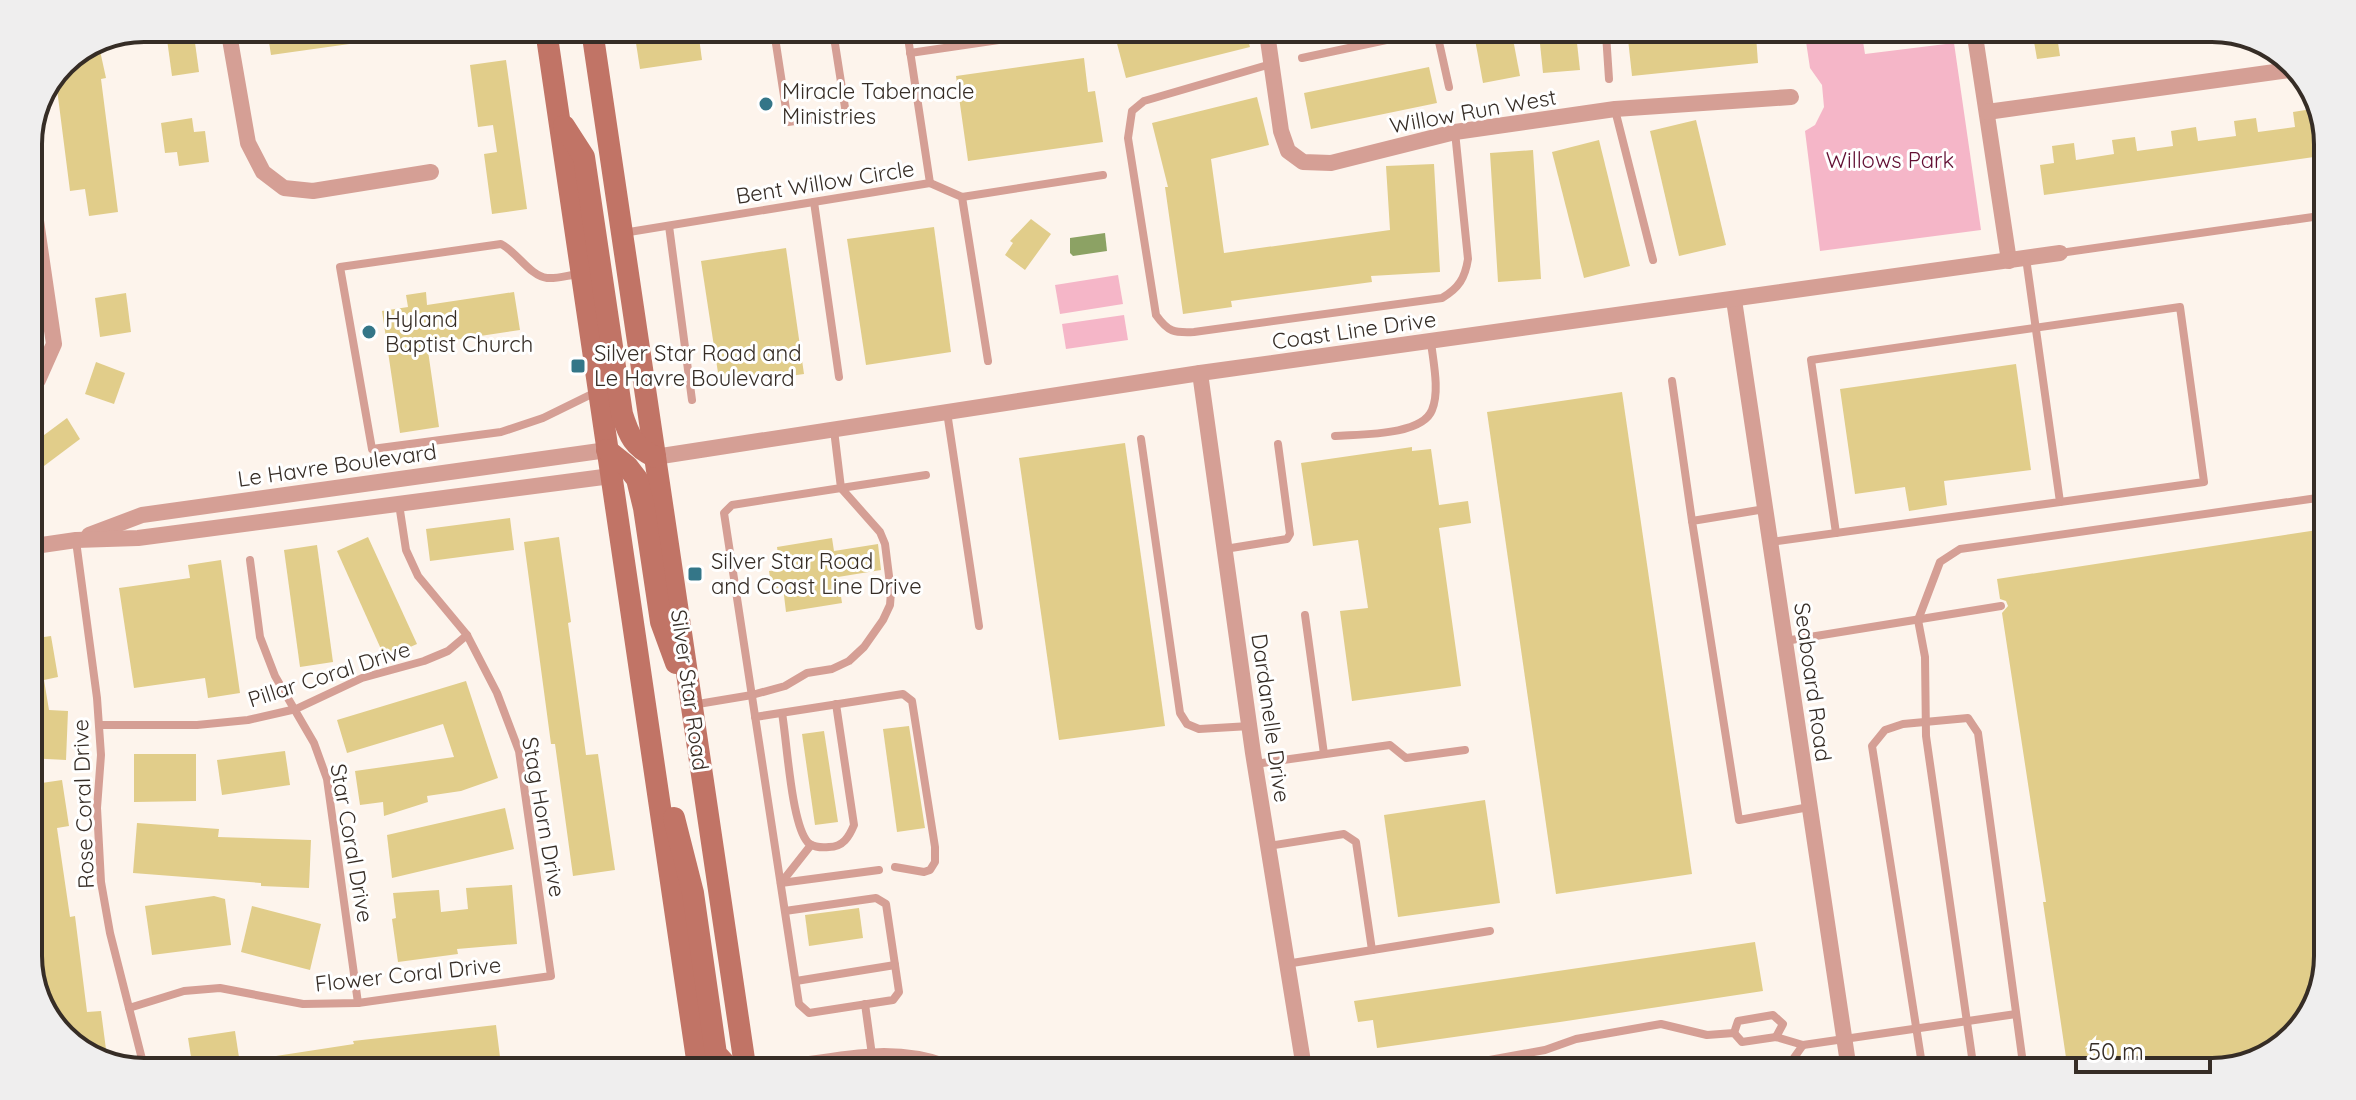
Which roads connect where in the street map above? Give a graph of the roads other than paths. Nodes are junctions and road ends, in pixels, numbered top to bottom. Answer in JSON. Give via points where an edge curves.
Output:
{"nodes":[{"id":1,"x":230,"y":42,"type":"edge"},
{"id":2,"x":548,"y":42,"type":"edge"},
{"id":3,"x":594,"y":42,"type":"edge"},
{"id":4,"x":776,"y":42,"type":"edge"},
{"id":5,"x":835,"y":42,"type":"edge"},
{"id":6,"x":908,"y":42,"type":"edge"},
{"id":7,"x":985,"y":42,"type":"edge"},
{"id":8,"x":1268,"y":42,"type":"edge"},
{"id":9,"x":1377,"y":42,"type":"edge"},
{"id":10,"x":1439,"y":42,"type":"edge"},
{"id":11,"x":1607,"y":42,"type":"edge"},
{"id":12,"x":1976,"y":42,"type":"edge"},
{"id":13,"x":910,"y":53,"type":"junction"},
{"id":14,"x":1302,"y":58,"type":"dead end"},
{"id":15,"x":1271,"y":64,"type":"junction"},
{"id":16,"x":2283,"y":71,"type":"edge"},
{"id":17,"x":1609,"y":79,"type":"dead end"},
{"id":18,"x":1449,"y":87,"type":"dead end"},
{"id":19,"x":1791,"y":97,"type":"dead end"},
{"id":20,"x":1615,"y":109,"type":"junction"},
{"id":21,"x":1987,"y":112,"type":"junction"},
{"id":22,"x":559,"y":118,"type":"junction"},
{"id":23,"x":1455,"y":132,"type":"junction"},
{"id":24,"x":431,"y":172,"type":"dead end"},
{"id":25,"x":1103,"y":175,"type":"dead end"},
{"id":26,"x":930,"y":183,"type":"junction"},
{"id":27,"x":962,"y":197,"type":"junction"},
{"id":28,"x":814,"y":202,"type":"junction"},
{"id":29,"x":2314,"y":217,"type":"edge"},
{"id":30,"x":669,"y":226,"type":"junction"},
{"id":31,"x":622,"y":234,"type":"junction"},
{"id":32,"x":2060,"y":253,"type":"joint"},
{"id":33,"x":2017,"y":259,"type":"junction"},
{"id":34,"x":1653,"y":260,"type":"dead end"},
{"id":35,"x":42,"y":262,"type":"edge"},
{"id":36,"x":581,"y":274,"type":"junction"},
{"id":37,"x":1734,"y":300,"type":"junction"},
{"id":38,"x":2035,"y":327,"type":"junction"},
{"id":39,"x":1431,"y":342,"type":"junction"},
{"id":40,"x":988,"y":361,"type":"dead end"},
{"id":41,"x":42,"y":371,"type":"edge"},
{"id":42,"x":1200,"y":373,"type":"junction"},
{"id":43,"x":839,"y":377,"type":"dead end"},
{"id":44,"x":1672,"y":381,"type":"dead end"},
{"id":45,"x":599,"y":390,"type":"junction"},
{"id":46,"x":692,"y":400,"type":"dead end"},
{"id":47,"x":947,"y":412,"type":"junction"},
{"id":48,"x":834,"y":430,"type":"junction"},
{"id":49,"x":1335,"y":436,"type":"dead end"},
{"id":50,"x":1141,"y":439,"type":"dead end"},
{"id":51,"x":1278,"y":444,"type":"dead end"},
{"id":52,"x":607,"y":450,"type":"junction"},
{"id":53,"x":655,"y":457,"type":"junction"},
{"id":54,"x":926,"y":475,"type":"dead end"},
{"id":55,"x":611,"y":476,"type":"junction"},
{"id":56,"x":841,"y":488,"type":"junction"},
{"id":57,"x":2314,"y":498,"type":"edge"},
{"id":58,"x":2060,"y":502,"type":"junction"},
{"id":59,"x":398,"y":503,"type":"junction"},
{"id":60,"x":1765,"y":509,"type":"junction"},
{"id":61,"x":1692,"y":521,"type":"junction"},
{"id":62,"x":1836,"y":533,"type":"junction"},
{"id":63,"x":76,"y":540,"type":"junction"},
{"id":64,"x":1770,"y":542,"type":"junction"},
{"id":65,"x":42,"y":545,"type":"edge"},
{"id":66,"x":1225,"y":549,"type":"junction"},
{"id":67,"x":250,"y":560,"type":"dead end"},
{"id":68,"x":2001,"y":606,"type":"dead end"},
{"id":69,"x":1305,"y":615,"type":"dead end"},
{"id":70,"x":1918,"y":620,"type":"junction"},
{"id":71,"x":979,"y":626,"type":"dead end"},
{"id":72,"x":467,"y":635,"type":"junction"},
{"id":73,"x":1784,"y":641,"type":"junction"},
{"id":74,"x":752,"y":695,"type":"junction"},
{"id":75,"x":644,"y":704,"type":"junction"},
{"id":76,"x":836,"y":704,"type":"junction"},
{"id":77,"x":692,"y":705,"type":"junction"},
{"id":78,"x":296,"y":709,"type":"junction"},
{"id":79,"x":782,"y":713,"type":"junction"},
{"id":80,"x":755,"y":717,"type":"junction"},
{"id":81,"x":1926,"y":721,"type":"junction"},
{"id":82,"x":99,"y":725,"type":"junction"},
{"id":83,"x":1250,"y":726,"type":"junction"},
{"id":84,"x":1465,"y":750,"type":"dead end"},
{"id":85,"x":1324,"y":754,"type":"junction"},
{"id":86,"x":1255,"y":764,"type":"junction"},
{"id":87,"x":1809,"y":807,"type":"junction"},
{"id":88,"x":811,"y":845,"type":"junction"},
{"id":89,"x":1268,"y":846,"type":"junction"},
{"id":90,"x":895,"y":867,"type":"dead end"},
{"id":91,"x":879,"y":870,"type":"dead end"},
{"id":92,"x":781,"y":883,"type":"junction"},
{"id":93,"x":785,"y":911,"type":"junction"},
{"id":94,"x":1490,"y":931,"type":"dead end"},
{"id":95,"x":1372,"y":950,"type":"junction"},
{"id":96,"x":1286,"y":964,"type":"junction"},
{"id":97,"x":895,"y":965,"type":"junction"},
{"id":98,"x":551,"y":976,"type":"joint"},
{"id":99,"x":796,"y":981,"type":"junction"},
{"id":100,"x":358,"y":1003,"type":"junction"},
{"id":101,"x":865,"y":1004,"type":"junction"},
{"id":102,"x":129,"y":1008,"type":"junction"},
{"id":103,"x":2016,"y":1014,"type":"junction"},
{"id":104,"x":1966,"y":1023,"type":"junction"},
{"id":105,"x":1917,"y":1030,"type":"junction"},
{"id":106,"x":1734,"y":1033,"type":"junction"},
{"id":107,"x":1776,"y":1037,"type":"junction"},
{"id":108,"x":1845,"y":1040,"type":"junction"},
{"id":109,"x":1803,"y":1045,"type":"junction"},
{"id":110,"x":142,"y":1058,"type":"edge"},
{"id":111,"x":697,"y":1058,"type":"edge"},
{"id":112,"x":720,"y":1058,"type":"edge"},
{"id":113,"x":744,"y":1058,"type":"edge"},
{"id":114,"x":861,"y":1058,"type":"edge"},
{"id":115,"x":896,"y":1058,"type":"edge"},
{"id":116,"x":917,"y":1058,"type":"edge"},
{"id":117,"x":1302,"y":1058,"type":"edge"},
{"id":118,"x":1501,"y":1058,"type":"edge"},
{"id":119,"x":1794,"y":1058,"type":"edge"},
{"id":120,"x":1847,"y":1058,"type":"edge"},
{"id":121,"x":1921,"y":1058,"type":"edge"},
{"id":122,"x":1972,"y":1058,"type":"edge"},
{"id":123,"x":2022,"y":1058,"type":"edge"}],
"edges":[{"from":1,"to":24,"type":"street","via":[[248,143],[263,172],[284,188],[313,191]]},
{"from":2,"to":22,"type":"main road"},
{"from":3,"to":31,"type":"main road","name":"Silver Star Road"},
{"from":4,"to":5,"type":"lane","via":[[788,122],[846,114]]},
{"from":6,"to":13,"type":"lane","name":"Bent Willow Circle"},
{"from":7,"to":13,"type":"lane"},
{"from":8,"to":15,"type":"street","name":"Willow Run West"},
{"from":9,"to":14,"type":"lane"},
{"from":10,"to":18,"type":"lane"},
{"from":11,"to":17,"type":"lane"},
{"from":12,"to":21,"type":"street"},
{"from":13,"to":26,"type":"lane","name":"Bent Willow Circle"},
{"from":15,"to":23,"type":"street","name":"Willow Run West","via":[[1281,131],[1288,151],[1303,162],[1331,163]]},
{"from":15,"to":23,"type":"lane","via":[[1144,101],[1132,111],[1128,138],[1156,315],[1166,330],[1194,332],[1442,298],[1456,290],[1468,259]]},
{"from":16,"to":21,"type":"street"},
{"from":19,"to":20,"type":"street","name":"Willow Run West"},
{"from":20,"to":23,"type":"street","name":"Willow Run West"},
{"from":20,"to":34,"type":"lane"},
{"from":21,"to":33,"type":"street"},
{"from":22,"to":36,"type":"main road"},
{"from":22,"to":53,"type":"main road","via":[[584,157],[622,414],[629,436]]},
{"from":25,"to":27,"type":"lane"},
{"from":26,"to":27,"type":"lane"},
{"from":26,"to":28,"type":"lane","name":"Bent Willow Circle"},
{"from":27,"to":40,"type":"lane"},
{"from":28,"to":30,"type":"lane","name":"Bent Willow Circle"},
{"from":28,"to":43,"type":"lane"},
{"from":29,"to":32,"type":"lane"},
{"from":30,"to":31,"type":"lane","name":"Bent Willow Circle"},
{"from":30,"to":46,"type":"lane"},
{"from":31,"to":53,"type":"main road","name":"Silver Star Road"},
{"from":32,"to":33,"type":"street","name":"Coast Line Drive"},
{"from":33,"to":37,"type":"street","name":"Coast Line Drive"},
{"from":33,"to":38,"type":"lane"},
{"from":35,"to":41,"type":"street","via":[[54,344]]},
{"from":36,"to":45,"type":"main road"},
{"from":36,"to":45,"type":"lane","via":[[536,274],[501,244],[340,267],[372,449],[501,432]]},
{"from":37,"to":39,"type":"street","name":"Coast Line Drive"},
{"from":37,"to":60,"type":"street","name":"Seaboard Road"},
{"from":38,"to":58,"type":"lane"},
{"from":38,"to":58,"type":"lane","via":[[2180,307],[2204,482]]},
{"from":38,"to":62,"type":"lane","via":[[1811,360]]},
{"from":39,"to":42,"type":"street","name":"Coast Line Drive"},
{"from":39,"to":49,"type":"lane","via":[[1434,387],[1428,417],[1408,429]]},
{"from":42,"to":47,"type":"street","name":"Coast Line Drive"},
{"from":42,"to":66,"type":"street","name":"Dardanelle Drive"},
{"from":44,"to":61,"type":"lane"},
{"from":45,"to":52,"type":"main road"},
{"from":47,"to":48,"type":"street","name":"Coast Line Drive"},
{"from":47,"to":71,"type":"lane"},
{"from":48,"to":53,"type":"street","name":"Coast Line Drive"},
{"from":48,"to":56,"type":"lane"},
{"from":50,"to":83,"type":"lane","via":[[1180,713],[1199,729]]},
{"from":51,"to":66,"type":"lane","via":[[1290,534],[1287,539]]},
{"from":52,"to":55,"type":"main road"},
{"from":52,"to":63,"type":"street","name":"Le Havre Boulevard","via":[[142,515]]},
{"from":52,"to":77,"type":"main road","via":[[637,479],[661,622]]},
{"from":53,"to":77,"type":"main road","name":"Silver Star Road"},
{"from":54,"to":56,"type":"lane"},
{"from":55,"to":59,"type":"street","name":"Le Havre Boulevard"},
{"from":55,"to":75,"type":"main road"},
{"from":56,"to":74,"type":"lane","via":[[732,505],[724,513]]},
{"from":56,"to":74,"type":"lane","via":[[880,532],[890,605],[849,661]]},
{"from":57,"to":70,"type":"lane","via":[[1960,549],[1940,562]]},
{"from":58,"to":62,"type":"lane"},
{"from":59,"to":63,"type":"street","name":"Le Havre Boulevard","via":[[138,538]]},
{"from":59,"to":72,"type":"lane","name":"Stag Horn Drive","via":[[406,550],[418,576]]},
{"from":60,"to":61,"type":"lane"},
{"from":60,"to":64,"type":"street","name":"Seaboard Road"},
{"from":61,"to":87,"type":"lane","via":[[1739,820]]},
{"from":62,"to":64,"type":"lane"},
{"from":63,"to":65,"type":"street","name":"Le Havre Boulevard"},
{"from":63,"to":82,"type":"lane","name":"Rose Coral Drive"},
{"from":64,"to":73,"type":"street","name":"Seaboard Road"},
{"from":66,"to":83,"type":"street","name":"Dardanelle Drive"},
{"from":67,"to":78,"type":"lane","name":"Star Coral Drive","via":[[260,637],[275,676]]},
{"from":68,"to":70,"type":"lane"},
{"from":69,"to":85,"type":"lane"},
{"from":70,"to":73,"type":"lane"},
{"from":70,"to":81,"type":"lane","via":[[1925,657]]},
{"from":72,"to":78,"type":"lane","name":"Pillar Coral Drive","via":[[448,651],[362,678]]},
{"from":72,"to":98,"type":"lane","name":"Stag Horn Drive","via":[[519,751]]},
{"from":73,"to":87,"type":"street","name":"Seaboard Road"},
{"from":74,"to":77,"type":"lane"},
{"from":74,"to":80,"type":"lane"},
{"from":75,"to":111,"type":"main road"},
{"from":75,"to":112,"type":"main road","via":[[693,893]]},
{"from":76,"to":79,"type":"lane"},
{"from":76,"to":88,"type":"lane","via":[[854,825],[841,844]]},
{"from":76,"to":90,"type":"lane","via":[[903,694],[912,701],[935,862],[924,872]]},
{"from":77,"to":113,"type":"main road","name":"Silver Star Road"},
{"from":78,"to":82,"type":"lane","name":"Pillar Coral Drive","via":[[197,725]]},
{"from":78,"to":100,"type":"lane","name":"Star Coral Drive","via":[[327,779]]},
{"from":79,"to":80,"type":"lane"},
{"from":79,"to":88,"type":"lane","via":[[796,810]]},
{"from":80,"to":92,"type":"lane"},
{"from":81,"to":103,"type":"lane","via":[[1968,718],[1978,733]]},
{"from":81,"to":104,"type":"lane"},
{"from":81,"to":105,"type":"lane","via":[[1885,730],[1872,746]]},
{"from":82,"to":102,"type":"lane","name":"Rose Coral Drive","via":[[101,882]]},
{"from":83,"to":86,"type":"street","name":"Dardanelle Drive"},
{"from":84,"to":85,"type":"lane","via":[[1406,758],[1390,745]]},
{"from":85,"to":86,"type":"lane"},
{"from":86,"to":89,"type":"street","name":"Dardanelle Drive"},
{"from":87,"to":108,"type":"street","name":"Seaboard Road"},
{"from":88,"to":92,"type":"lane"},
{"from":89,"to":95,"type":"lane","via":[[1344,834],[1356,842]]},
{"from":89,"to":96,"type":"street","name":"Dardanelle Drive"},
{"from":91,"to":92,"type":"lane"},
{"from":92,"to":93,"type":"lane"},
{"from":93,"to":97,"type":"lane","via":[[876,898],[886,904]]},
{"from":93,"to":99,"type":"lane"},
{"from":94,"to":95,"type":"lane"},
{"from":95,"to":96,"type":"lane"},
{"from":96,"to":117,"type":"street","name":"Dardanelle Drive"},
{"from":97,"to":99,"type":"lane"},
{"from":97,"to":101,"type":"lane","via":[[899,992],[893,1000]]},
{"from":98,"to":100,"type":"lane","name":"Flower Coral Drive"},
{"from":99,"to":101,"type":"lane","via":[[799,1004],[809,1013]]},
{"from":100,"to":102,"type":"lane","name":"Flower Coral Drive","via":[[303,1004],[220,988],[184,991]]},
{"from":101,"to":114,"type":"lane"},
{"from":102,"to":110,"type":"lane","name":"Rose Coral Drive"},
{"from":103,"to":104,"type":"lane"},
{"from":103,"to":123,"type":"lane"},
{"from":104,"to":105,"type":"lane"},
{"from":104,"to":122,"type":"lane"},
{"from":105,"to":108,"type":"lane"},
{"from":105,"to":121,"type":"lane"},
{"from":106,"to":107,"type":"lane","via":[[1742,1042]]},
{"from":106,"to":107,"type":"lane","via":[[1738,1021],[1773,1015],[1783,1024]]},
{"from":106,"to":118,"type":"lane","via":[[1707,1035],[1661,1024]]},
{"from":107,"to":109,"type":"lane"},
{"from":108,"to":109,"type":"lane"},
{"from":108,"to":120,"type":"street","name":"Seaboard Road"},
{"from":109,"to":119,"type":"lane"},
{"from":115,"to":116,"type":"street"}]}
